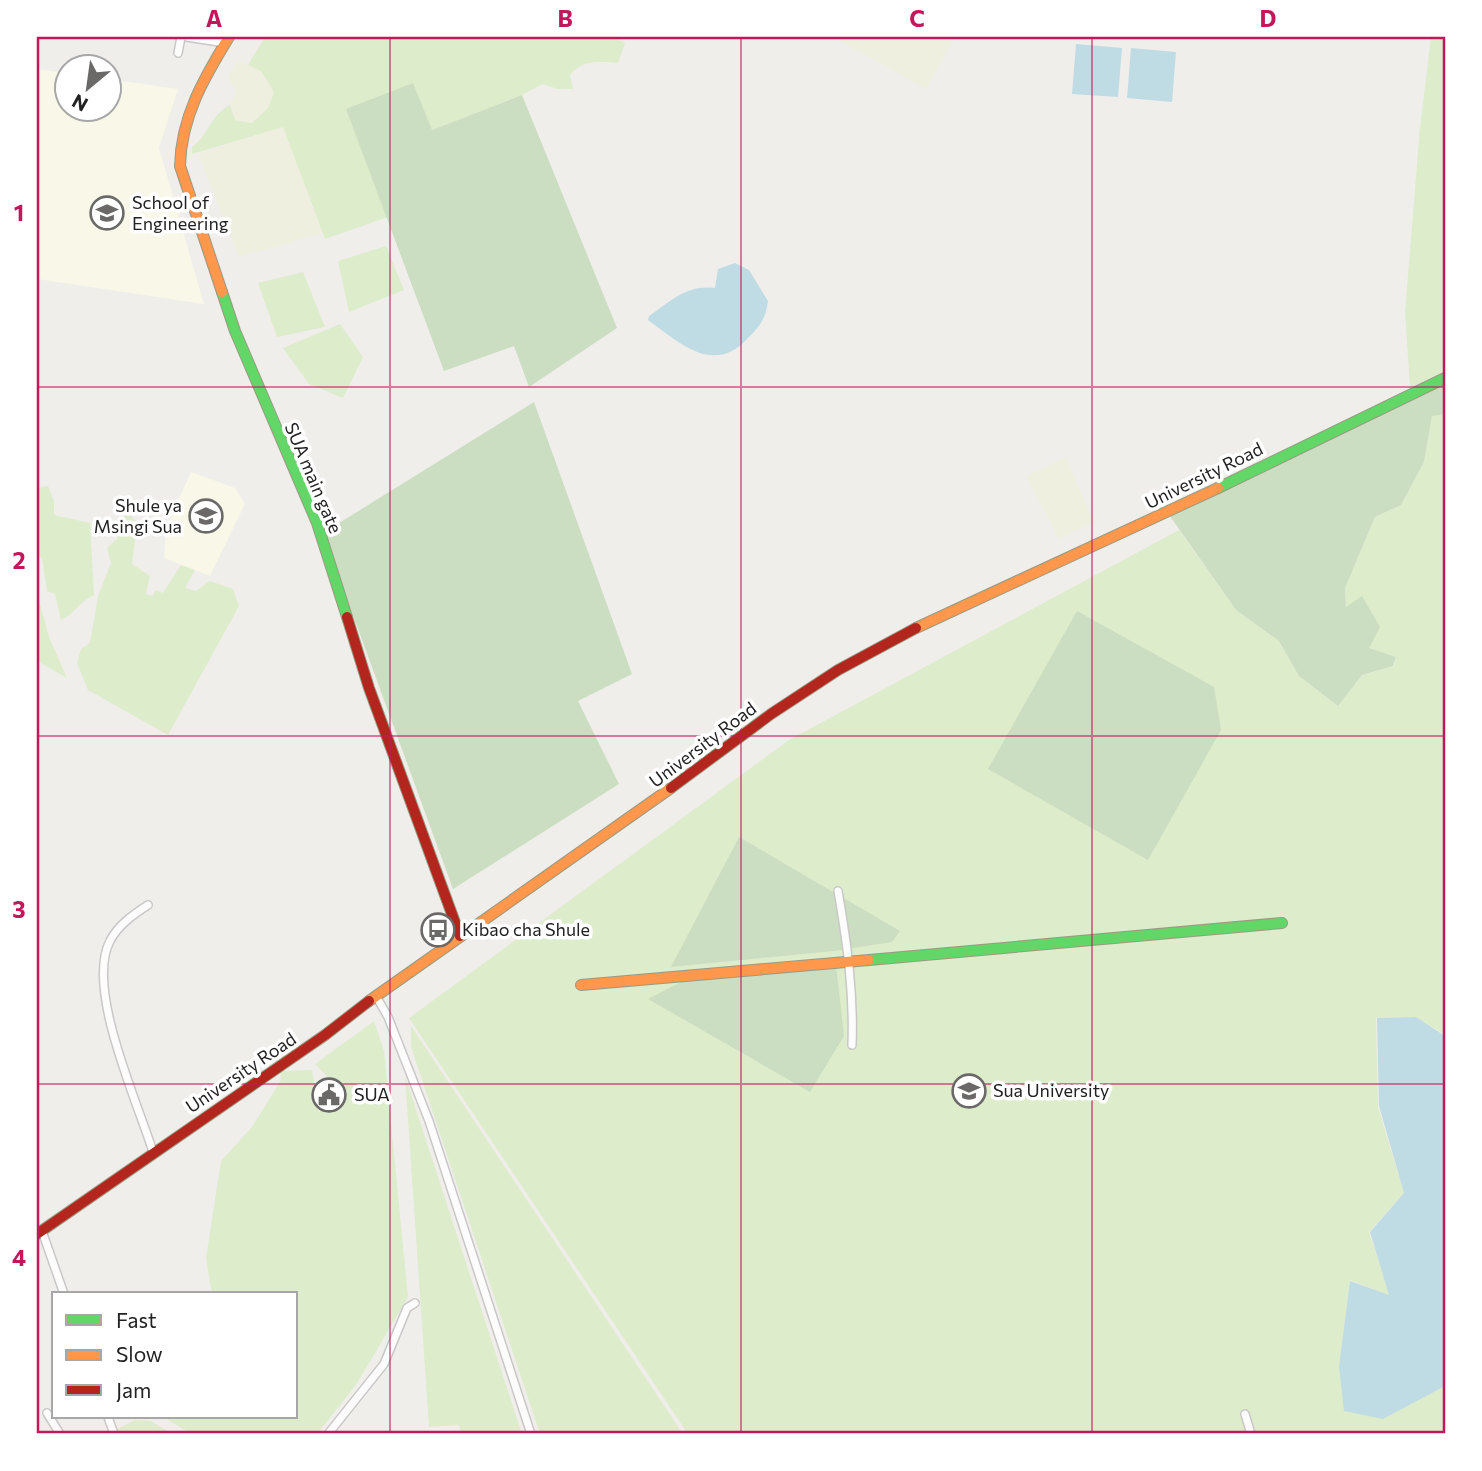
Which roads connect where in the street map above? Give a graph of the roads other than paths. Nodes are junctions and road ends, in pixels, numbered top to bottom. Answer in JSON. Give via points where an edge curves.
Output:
{"nodes":[{"id":1,"x":181,"y":37,"type":"edge"},
{"id":2,"x":187,"y":37,"type":"edge"},
{"id":3,"x":227,"y":40,"type":"edge"},
{"id":4,"x":178,"y":53,"type":"dead end"},
{"id":5,"x":1445,"y":378,"type":"edge"},
{"id":6,"x":838,"y":891,"type":"dead end"},
{"id":7,"x":149,"y":905,"type":"dead end"},
{"id":8,"x":1282,"y":923,"type":"dead end"},
{"id":9,"x":460,"y":936,"type":"junction"},
{"id":10,"x":849,"y":959,"type":"junction"},
{"id":11,"x":581,"y":985,"type":"dead end"},
{"id":12,"x":376,"y":996,"type":"junction"},
{"id":13,"x":852,"y":1045,"type":"dead end"},
{"id":14,"x":153,"y":1152,"type":"junction"},
{"id":15,"x":39,"y":1233,"type":"edge"},
{"id":16,"x":63,"y":1292,"type":"edge"},
{"id":17,"x":415,"y":1303,"type":"dead end"},
{"id":18,"x":47,"y":1413,"type":"dead end"},
{"id":19,"x":1245,"y":1414,"type":"dead end"},
{"id":20,"x":60,"y":1434,"type":"edge"},
{"id":21,"x":328,"y":1434,"type":"edge"},
{"id":22,"x":531,"y":1434,"type":"edge"},
{"id":23,"x":1251,"y":1434,"type":"edge"}],
"edges":[{"from":1,"to":4,"type":"street"},
{"from":2,"to":3,"type":"street"},
{"from":3,"to":9,"type":"street","name":"SUA main gate","via":[[184,123],[178,145],[180,166],[235,331],[317,523],[377,713]]},
{"from":5,"to":9,"type":"street","name":"University Road","via":[[879,647],[771,714]]},
{"from":6,"to":10,"type":"street"},
{"from":7,"to":14,"type":"street","via":[[125,920],[111,939],[105,974],[112,1033]]},
{"from":8,"to":10,"type":"street"},
{"from":9,"to":12,"type":"street","name":"University Road"},
{"from":10,"to":11,"type":"street"},
{"from":10,"to":13,"type":"street"},
{"from":12,"to":14,"type":"street","name":"University Road"},
{"from":12,"to":22,"type":"street","via":[[429,1121]]},
{"from":14,"to":15,"type":"street","name":"University Road"},
{"from":15,"to":16,"type":"street"},
{"from":17,"to":21,"type":"street","via":[[407,1308],[384,1364]]},
{"from":18,"to":20,"type":"street"},
{"from":19,"to":23,"type":"street"}]}
